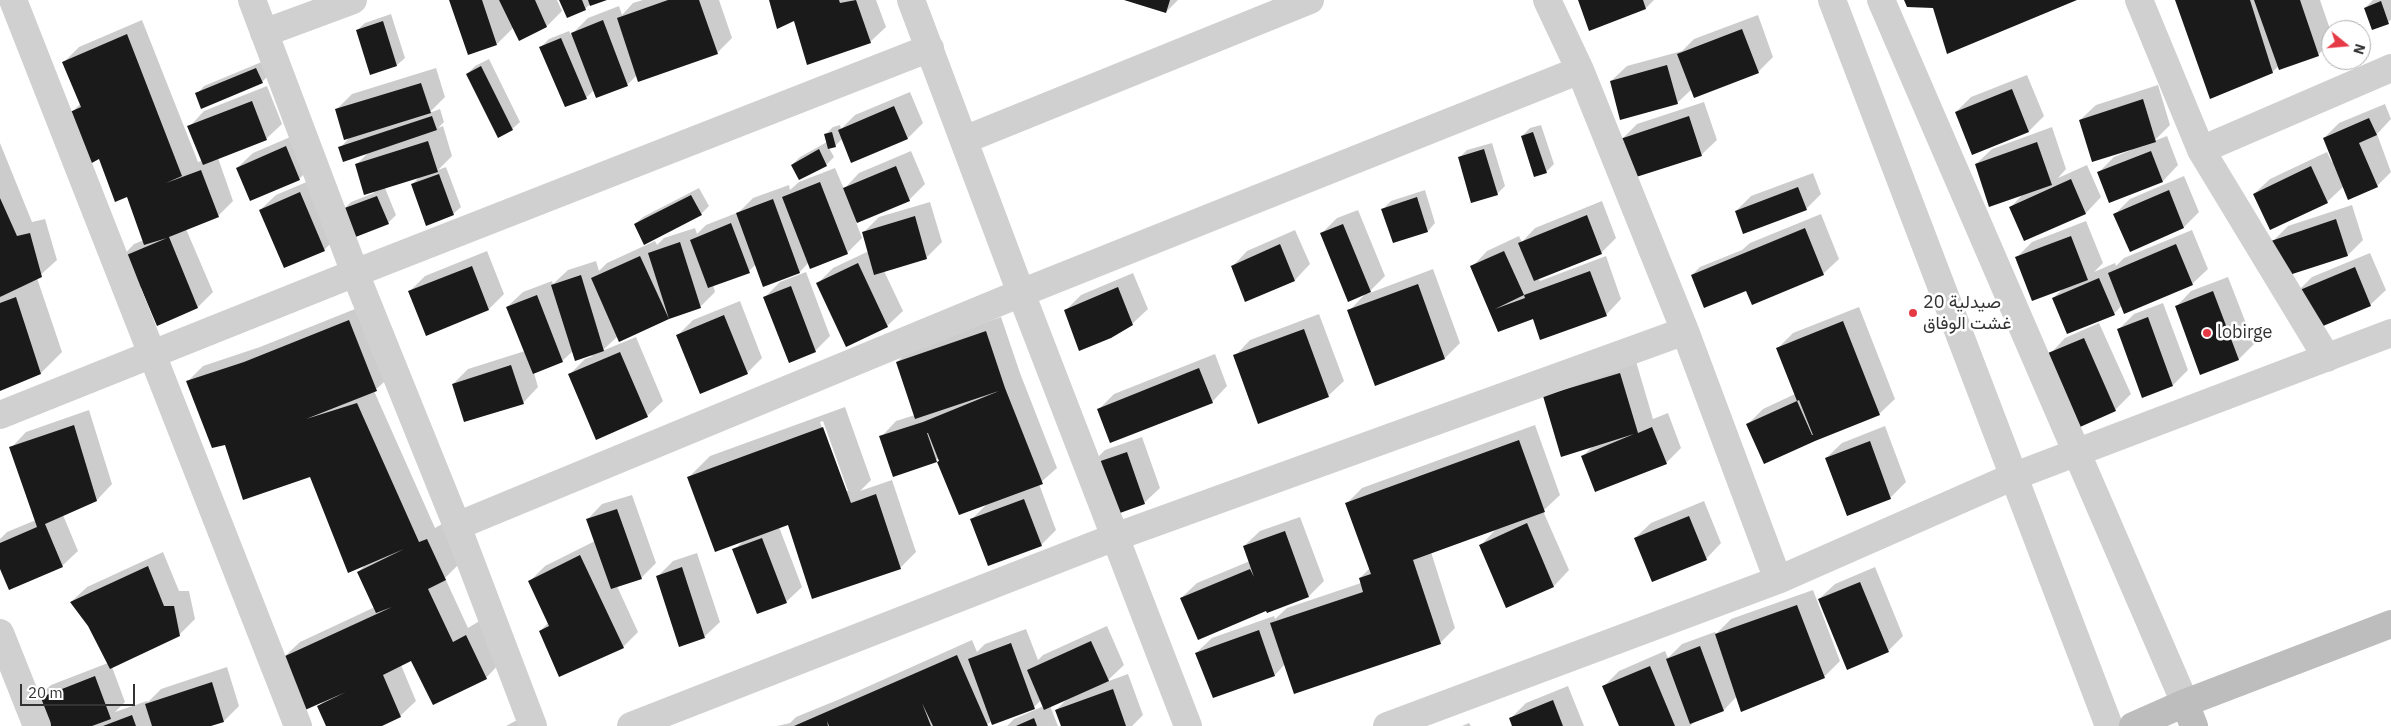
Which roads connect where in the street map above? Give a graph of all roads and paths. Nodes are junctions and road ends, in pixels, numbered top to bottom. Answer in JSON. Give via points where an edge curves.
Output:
{"nodes":[{"id":1,"x":13,"y":0,"type":"edge"},
{"id":2,"x":252,"y":0,"type":"edge"},
{"id":3,"x":353,"y":0,"type":"edge"},
{"id":4,"x":911,"y":0,"type":"edge"},
{"id":5,"x":1310,"y":0,"type":"edge"},
{"id":6,"x":1547,"y":0,"type":"edge"},
{"id":7,"x":1832,"y":0,"type":"edge"},
{"id":8,"x":1881,"y":0,"type":"edge"},
{"id":9,"x":2140,"y":0,"type":"edge"},
{"id":10,"x":264,"y":34,"type":"junction"},
{"id":11,"x":930,"y":48,"type":"junction"},
{"id":12,"x":2391,"y":68,"type":"edge"},
{"id":13,"x":1580,"y":70,"type":"junction"},
{"id":14,"x":964,"y":140,"type":"junction"},
{"id":15,"x":2201,"y":150,"type":"junction"},
{"id":16,"x":355,"y":273,"type":"junction"},
{"id":17,"x":1021,"y":293,"type":"junction"},
{"id":18,"x":1685,"y":331,"type":"junction"},
{"id":19,"x":2391,"y":333,"type":"edge"},
{"id":20,"x":151,"y":355,"type":"junction"},
{"id":21,"x":2327,"y":358,"type":"junction"},
{"id":22,"x":0,"y":415,"type":"edge"},
{"id":23,"x":2079,"y":454,"type":"junction"},
{"id":24,"x":2012,"y":477,"type":"junction"},
{"id":25,"x":457,"y":526,"type":"junction"},
{"id":26,"x":1115,"y":537,"type":"junction"},
{"id":27,"x":1778,"y":580,"type":"junction"},
{"id":28,"x":2391,"y":624,"type":"edge"},
{"id":29,"x":3,"y":647,"type":"edge"},
{"id":30,"x":2190,"y":714,"type":"edge"},
{"id":31,"x":37,"y":726,"type":"edge"},
{"id":32,"x":298,"y":726,"type":"edge"},
{"id":33,"x":533,"y":726,"type":"edge"},
{"id":34,"x":631,"y":726,"type":"edge"},
{"id":35,"x":1188,"y":726,"type":"edge"},
{"id":36,"x":1387,"y":726,"type":"edge"},
{"id":37,"x":2109,"y":726,"type":"edge"},
{"id":38,"x":2133,"y":726,"type":"edge"}],
"edges":[{"from":1,"to":20,"type":"street"},
{"from":2,"to":10,"type":"street"},
{"from":3,"to":10,"type":"street"},
{"from":4,"to":11,"type":"street"},
{"from":5,"to":14,"type":"street"},
{"from":6,"to":13,"type":"street"},
{"from":7,"to":24,"type":"street"},
{"from":8,"to":23,"type":"street"},
{"from":9,"to":15,"type":"street"},
{"from":10,"to":16,"type":"street"},
{"from":11,"to":14,"type":"street"},
{"from":11,"to":16,"type":"street"},
{"from":12,"to":15,"type":"street"},
{"from":13,"to":17,"type":"street"},
{"from":13,"to":18,"type":"street"},
{"from":14,"to":17,"type":"street"},
{"from":15,"to":21,"type":"street"},
{"from":16,"to":20,"type":"street"},
{"from":16,"to":25,"type":"street"},
{"from":17,"to":25,"type":"street"},
{"from":17,"to":26,"type":"street"},
{"from":18,"to":26,"type":"street"},
{"from":18,"to":27,"type":"street"},
{"from":19,"to":21,"type":"street"},
{"from":20,"to":22,"type":"street"},
{"from":20,"to":32,"type":"street"},
{"from":21,"to":23,"type":"street"},
{"from":23,"to":24,"type":"street"},
{"from":23,"to":30,"type":"street"},
{"from":24,"to":27,"type":"street"},
{"from":24,"to":37,"type":"street"},
{"from":25,"to":33,"type":"street"},
{"from":26,"to":34,"type":"street"},
{"from":26,"to":35,"type":"street"},
{"from":27,"to":36,"type":"street"},
{"from":28,"to":30,"type":"main road"},
{"from":29,"to":31,"type":"street"},
{"from":30,"to":38,"type":"main road"}]}
